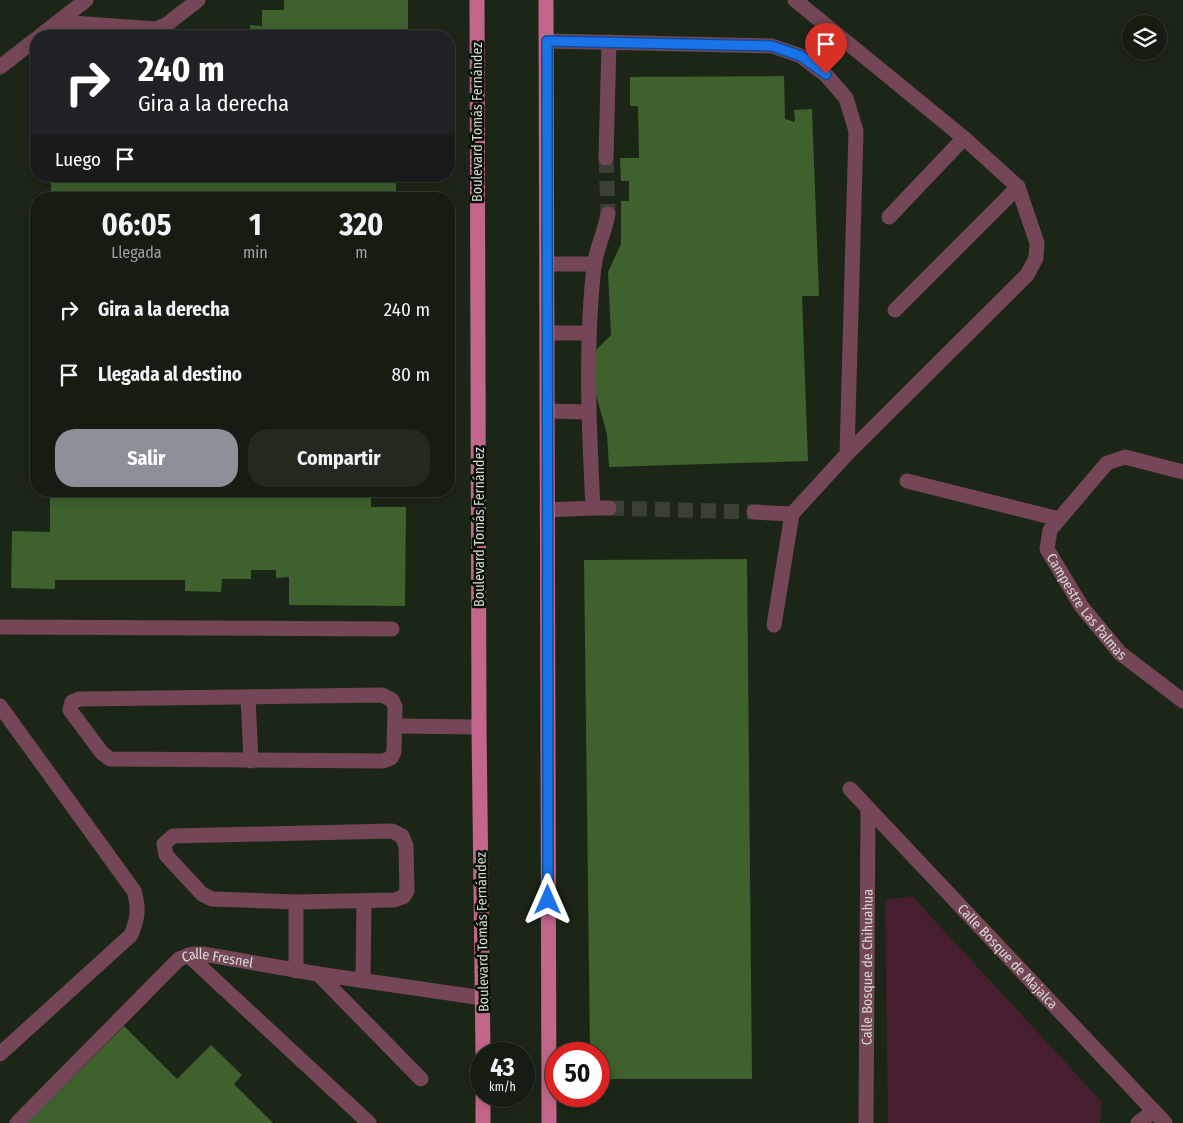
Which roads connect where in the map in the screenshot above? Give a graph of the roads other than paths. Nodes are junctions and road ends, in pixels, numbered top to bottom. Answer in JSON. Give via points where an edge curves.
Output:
{"nodes":[{"id":1,"x":86,"y":0,"type":"edge"},
{"id":2,"x":198,"y":0,"type":"edge"},
{"id":3,"x":477,"y":0,"type":"edge"},
{"id":4,"x":546,"y":0,"type":"edge"},
{"id":5,"x":795,"y":0,"type":"edge"},
{"id":6,"x":58,"y":22,"type":"junction"},
{"id":7,"x":48,"y":30,"type":"edge"},
{"id":8,"x":547,"y":41,"type":"junction"},
{"id":9,"x":609,"y":42,"type":"junction"},
{"id":10,"x":30,"y":44,"type":"edge"},
{"id":11,"x":0,"y":67,"type":"edge"},
{"id":12,"x":964,"y":138,"type":"junction"},
{"id":13,"x":606,"y":158,"type":"tunnel mouth"},
{"id":14,"x":1018,"y":187,"type":"junction"},
{"id":15,"x":608,"y":214,"type":"tunnel mouth"},
{"id":16,"x":889,"y":217,"type":"dead end"},
{"id":17,"x":548,"y":264,"type":"junction"},
{"id":18,"x":594,"y":264,"type":"junction"},
{"id":19,"x":895,"y":310,"type":"dead end"},
{"id":20,"x":548,"y":333,"type":"junction"},
{"id":21,"x":589,"y":333,"type":"junction"},
{"id":22,"x":548,"y":411,"type":"junction"},
{"id":23,"x":588,"y":412,"type":"junction"},
{"id":24,"x":847,"y":454,"type":"junction"},
{"id":25,"x":1183,"y":472,"type":"edge"},
{"id":26,"x":907,"y":481,"type":"dead end"},
{"id":27,"x":593,"y":508,"type":"junction"},
{"id":28,"x":609,"y":508,"type":"tunnel mouth"},
{"id":29,"x":547,"y":510,"type":"junction"},
{"id":30,"x":754,"y":512,"type":"tunnel mouth"},
{"id":31,"x":792,"y":514,"type":"junction"},
{"id":32,"x":1060,"y":519,"type":"junction"},
{"id":33,"x":774,"y":625,"type":"dead end"},
{"id":34,"x":0,"y":627,"type":"edge"},
{"id":35,"x":392,"y":629,"type":"dead end"},
{"id":36,"x":248,"y":697,"type":"junction"},
{"id":37,"x":1183,"y":700,"type":"edge"},
{"id":38,"x":0,"y":706,"type":"edge"},
{"id":39,"x":395,"y":726,"type":"junction"},
{"id":40,"x":479,"y":727,"type":"junction"},
{"id":41,"x":251,"y":761,"type":"junction"},
{"id":42,"x":850,"y":789,"type":"dead end"},
{"id":43,"x":868,"y":810,"type":"junction"},
{"id":44,"x":364,"y":901,"type":"junction"},
{"id":45,"x":296,"y":902,"type":"junction"},
{"id":46,"x":188,"y":955,"type":"junction"},
{"id":47,"x":296,"y":971,"type":"junction"},
{"id":48,"x":318,"y":974,"type":"junction"},
{"id":49,"x":364,"y":981,"type":"junction"},
{"id":50,"x":482,"y":998,"type":"junction"},
{"id":51,"x":483,"y":1042,"type":"edge"},
{"id":52,"x":0,"y":1054,"type":"edge"},
{"id":53,"x":421,"y":1079,"type":"dead end"},
{"id":54,"x":483,"y":1107,"type":"edge"},
{"id":55,"x":1154,"y":1111,"type":"junction"},
{"id":56,"x":17,"y":1123,"type":"edge"},
{"id":57,"x":368,"y":1123,"type":"edge"},
{"id":58,"x":483,"y":1123,"type":"edge"},
{"id":59,"x":549,"y":1123,"type":"edge"},
{"id":60,"x":866,"y":1123,"type":"edge"},
{"id":61,"x":1138,"y":1123,"type":"edge"},
{"id":62,"x":1165,"y":1123,"type":"edge"}],
"edges":[{"from":1,"to":6,"type":"street"},
{"from":2,"to":6,"type":"street","via":[[156,29]]},
{"from":3,"to":40,"type":"main road","name":"Boulevard Tomás Fernández"},
{"from":4,"to":8,"type":"main road"},
{"from":5,"to":12,"type":"street"},
{"from":6,"to":7,"type":"street"},
{"from":8,"to":9,"type":"street"},
{"from":8,"to":17,"type":"main road"},
{"from":9,"to":13,"type":"street"},
{"from":9,"to":24,"type":"street","via":[[772,46],[801,56],[826,74],[846,98],[856,131]]},
{"from":10,"to":11,"type":"street"},
{"from":12,"to":14,"type":"street"},
{"from":12,"to":16,"type":"street"},
{"from":14,"to":19,"type":"street"},
{"from":14,"to":24,"type":"street","via":[[1037,243],[1036,258],[1027,274]]},
{"from":15,"to":18,"type":"street","via":[[606,231]]},
{"from":17,"to":18,"type":"street"},
{"from":17,"to":20,"type":"main road"},
{"from":18,"to":21,"type":"street"},
{"from":20,"to":21,"type":"street"},
{"from":20,"to":22,"type":"main road"},
{"from":21,"to":23,"type":"street"},
{"from":22,"to":23,"type":"street"},
{"from":22,"to":29,"type":"main road"},
{"from":23,"to":27,"type":"street"},
{"from":24,"to":31,"type":"street"},
{"from":25,"to":32,"type":"street","name":"Campestre Las Palmas","via":[[1125,457],[1117,459],[1102,468]]},
{"from":26,"to":32,"type":"street"},
{"from":27,"to":28,"type":"street"},
{"from":27,"to":29,"type":"street"},
{"from":29,"to":59,"type":"main road"},
{"from":30,"to":31,"type":"street"},
{"from":31,"to":33,"type":"street"},
{"from":32,"to":37,"type":"street","name":"Campestre Las Palmas","via":[[1048,534],[1047,549],[1082,607],[1120,653]]},
{"from":34,"to":35,"type":"street"},
{"from":36,"to":39,"type":"street","via":[[382,695],[392,700]]},
{"from":36,"to":41,"type":"street"},
{"from":36,"to":41,"type":"street","via":[[79,699],[72,702],[70,710],[110,760]]},
{"from":38,"to":52,"type":"street","via":[[134,891],[138,907],[138,919],[131,935]]},
{"from":39,"to":40,"type":"street"},
{"from":39,"to":41,"type":"street","via":[[394,752],[391,758],[383,761]]},
{"from":40,"to":50,"type":"main road","name":"Boulevard Tomás Fernández"},
{"from":42,"to":43,"type":"street","name":"Calle Bosque de Majalca"},
{"from":43,"to":55,"type":"street","name":"Calle Bosque de Majalca"},
{"from":43,"to":60,"type":"street","name":"Calle Bosque de Chihuahua"},
{"from":44,"to":45,"type":"street"},
{"from":44,"to":45,"type":"street","via":[[394,900],[404,897],[408,891],[406,846],[402,836],[392,831],[172,836],[164,844],[166,854],[202,894],[212,899]]},
{"from":44,"to":49,"type":"street"},
{"from":45,"to":47,"type":"street"},
{"from":46,"to":47,"type":"street","name":"Calle Fresnel","via":[[203,954]]},
{"from":46,"to":56,"type":"street","name":"Calle Fresnel","via":[[180,959]]},
{"from":46,"to":57,"type":"street"},
{"from":47,"to":48,"type":"street","name":"Calle Fresnel"},
{"from":48,"to":49,"type":"street","name":"Calle Fresnel"},
{"from":48,"to":53,"type":"street"},
{"from":49,"to":50,"type":"street","name":"Calle Fresnel"},
{"from":50,"to":51,"type":"main road","name":"Boulevard Tomás Fernández"},
{"from":54,"to":58,"type":"main road"},
{"from":55,"to":61,"type":"street"},
{"from":55,"to":62,"type":"street","name":"Calle Bosque de Majalca"}]}
